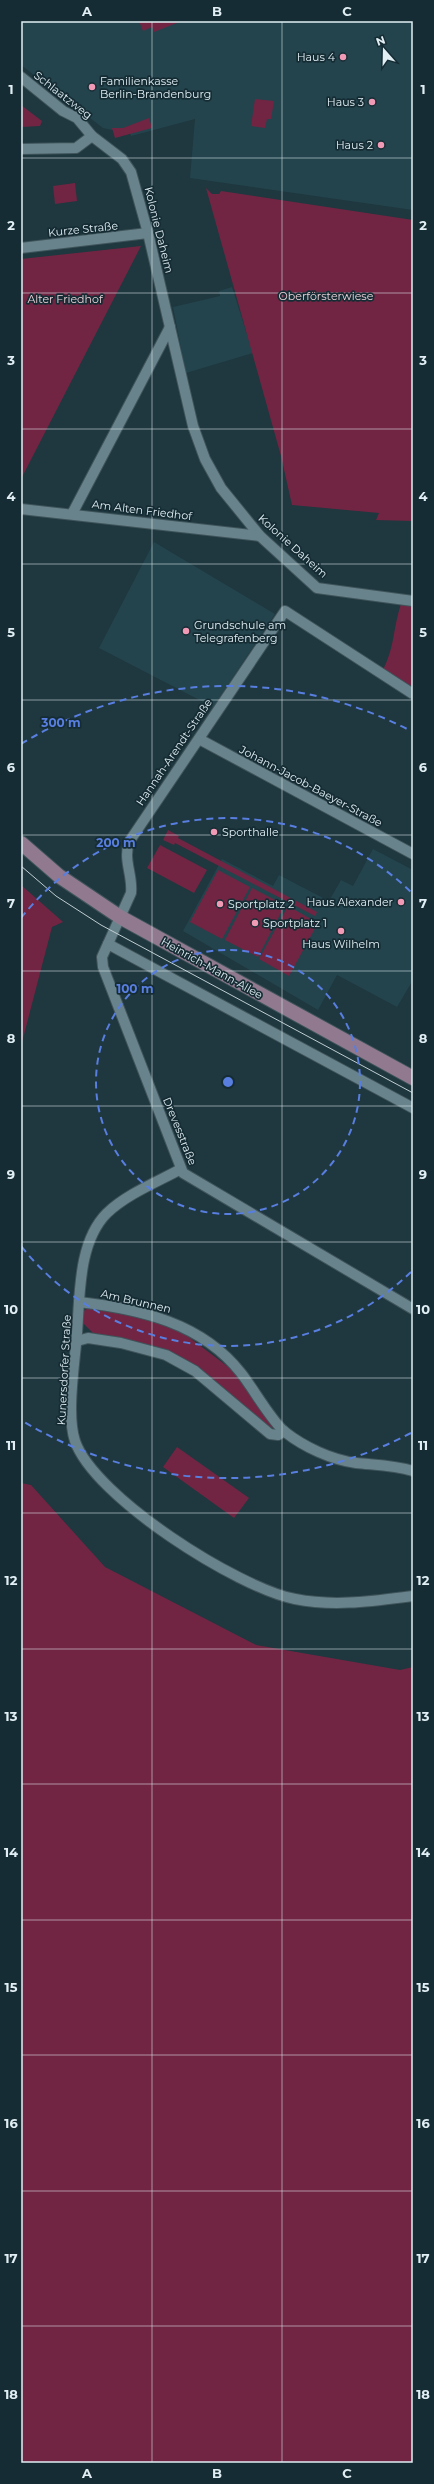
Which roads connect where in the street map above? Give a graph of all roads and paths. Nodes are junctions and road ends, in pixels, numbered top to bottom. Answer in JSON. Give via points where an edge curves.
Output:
{"nodes":[{"id":1,"x":21,"y":78,"type":"edge"},
{"id":2,"x":92,"y":136,"type":"junction"},
{"id":3,"x":107,"y":147,"type":"joint"},
{"id":4,"x":21,"y":149,"type":"edge"},
{"id":5,"x":148,"y":233,"type":"junction"},
{"id":6,"x":21,"y":248,"type":"edge"},
{"id":7,"x":170,"y":328,"type":"junction"},
{"id":8,"x":21,"y":510,"type":"edge"},
{"id":9,"x":72,"y":514,"type":"junction"},
{"id":10,"x":260,"y":536,"type":"junction"},
{"id":11,"x":413,"y":601,"type":"edge"},
{"id":12,"x":413,"y":694,"type":"edge"},
{"id":13,"x":198,"y":739,"type":"junction"},
{"id":14,"x":21,"y":844,"type":"edge"},
{"id":15,"x":413,"y":854,"type":"edge"},
{"id":16,"x":120,"y":917,"type":"junction"},
{"id":17,"x":108,"y":944,"type":"junction"},
{"id":18,"x":413,"y":1078,"type":"edge"},
{"id":19,"x":413,"y":1108,"type":"edge"},
{"id":20,"x":181,"y":1169,"type":"junction"},
{"id":21,"x":80,"y":1302,"type":"junction"},
{"id":22,"x":413,"y":1309,"type":"edge"},
{"id":23,"x":77,"y":1341,"type":"junction"},
{"id":24,"x":284,"y":1431,"type":"junction"},
{"id":25,"x":413,"y":1471,"type":"edge"},
{"id":26,"x":413,"y":1596,"type":"edge"}],
"edges":[{"from":1,"to":2,"type":"street","name":"Schlaatzweg","via":[[77,118]]},
{"from":2,"to":3,"type":"street","name":"Schlaatzweg"},
{"from":2,"to":4,"type":"street","via":[[76,148]]},
{"from":3,"to":5,"type":"street","name":"Kolonie Daheim","via":[[122,159],[133,176]]},
{"from":5,"to":6,"type":"street","name":"Kurze Straße"},
{"from":5,"to":7,"type":"street","name":"Kolonie Daheim"},
{"from":7,"to":9,"type":"street"},
{"from":7,"to":10,"type":"street","name":"Kolonie Daheim","via":[[193,426],[205,459],[221,488]]},
{"from":8,"to":9,"type":"street","name":"Am Alten Friedhof"},
{"from":9,"to":10,"type":"street","name":"Am Alten Friedhof"},
{"from":10,"to":11,"type":"street","name":"Kolonie Daheim","via":[[317,588]]},
{"from":12,"to":13,"type":"street","name":"Hannah-Arendt-Straße","via":[[285,611]]},
{"from":13,"to":15,"type":"street","name":"Johann-Jacob-Baeyer-Straße"},
{"from":13,"to":16,"type":"street","name":"Hannah-Arendt-Straße","via":[[129,842],[126,860],[132,893]]},
{"from":14,"to":16,"type":"main road","name":"Heinrich-Mann-Allee","via":[[59,876]]},
{"from":16,"to":17,"type":"street","name":"Drevesstraße"},
{"from":16,"to":18,"type":"main road","name":"Heinrich-Mann-Allee"},
{"from":17,"to":19,"type":"street"},
{"from":17,"to":20,"type":"street","name":"Drevesstraße","via":[[102,957],[103,967]]},
{"from":20,"to":21,"type":"street","name":"Kunersdorfer Straße","via":[[116,1206],[103,1218],[88,1247]]},
{"from":20,"to":22,"type":"street","name":"Drevesstraße","via":[[186,1176]]},
{"from":21,"to":23,"type":"street","name":"Kunersdorfer Straße"},
{"from":21,"to":24,"type":"street","name":"Am Brunnen","via":[[139,1312],[173,1322],[191,1331],[209,1343],[239,1371]]},
{"from":23,"to":24,"type":"street","name":"Am Brunnen","via":[[88,1338],[121,1342],[166,1355],[195,1371],[270,1434],[278,1435]]},
{"from":23,"to":26,"type":"street","name":"Kunersdorfer Straße","via":[[72,1417],[77,1447],[83,1458],[113,1491],[158,1528],[241,1580],[264,1591],[292,1599],[345,1604]]},
{"from":24,"to":25,"type":"street","name":"Am Brunnen","via":[[330,1457]]}]}
